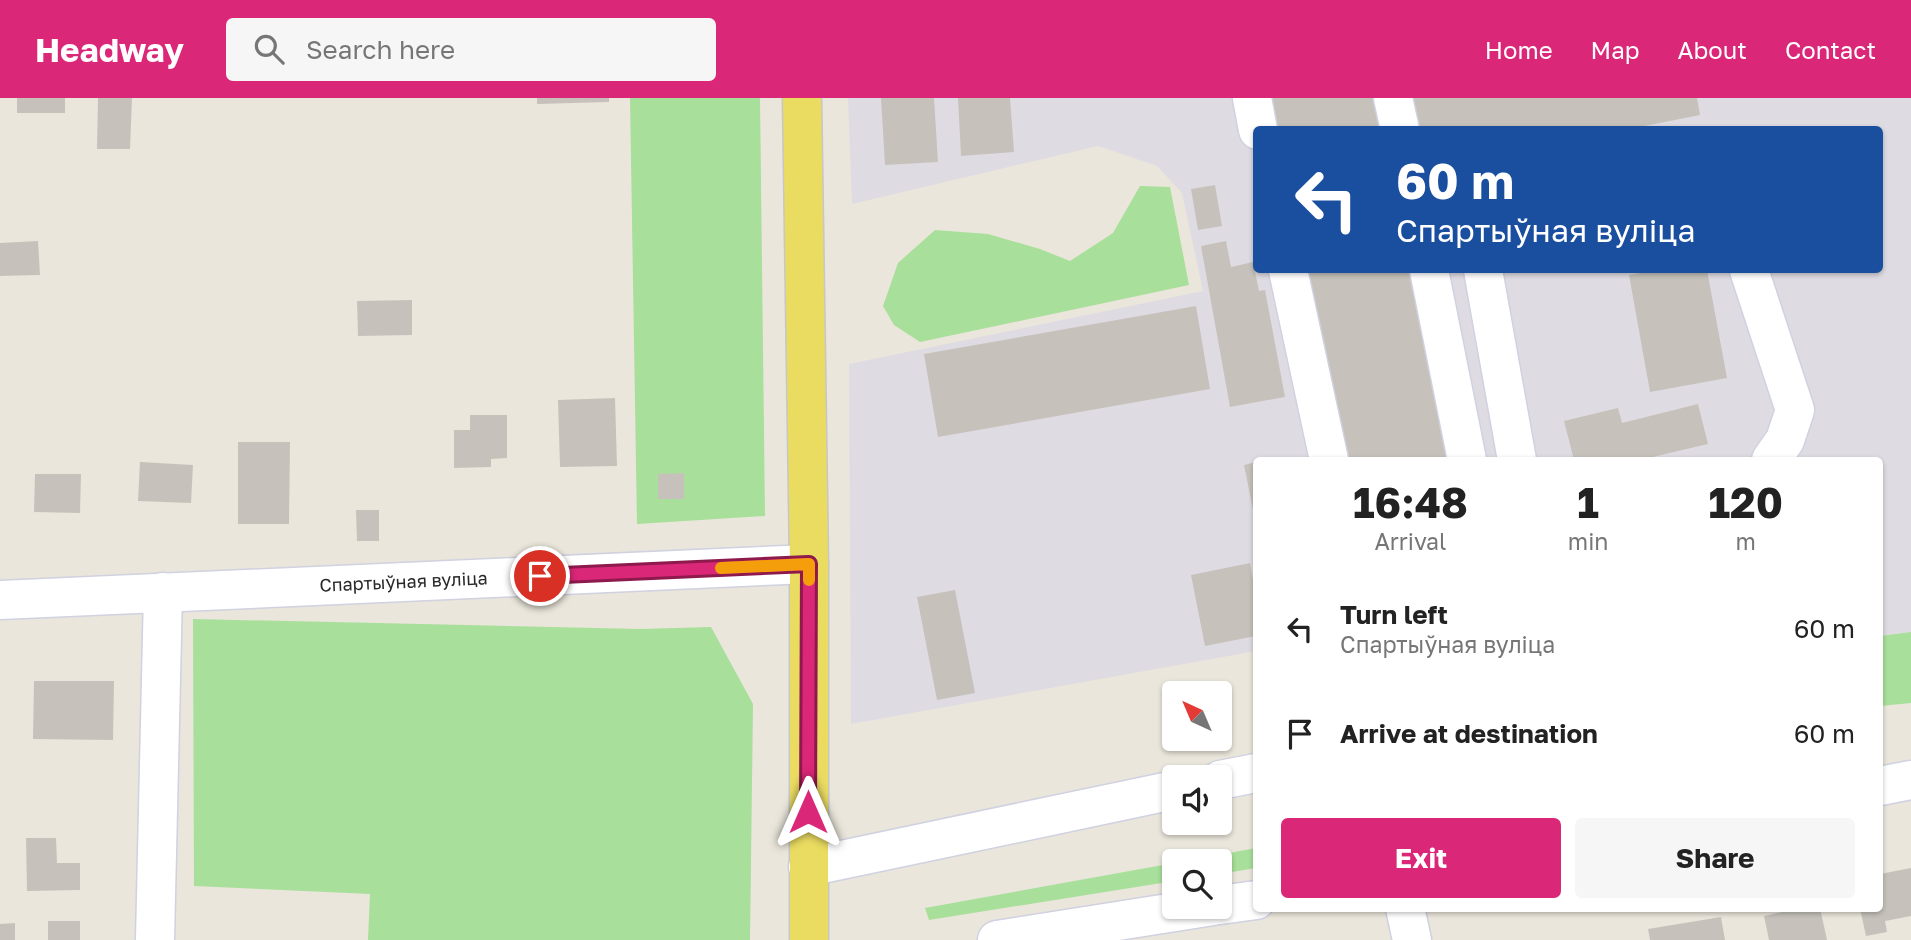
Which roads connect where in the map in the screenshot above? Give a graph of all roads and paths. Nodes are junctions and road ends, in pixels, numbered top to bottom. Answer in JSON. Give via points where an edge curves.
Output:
{"nodes":[{"id":1,"x":802,"y":98,"type":"edge"},
{"id":2,"x":1252,"y":98,"type":"edge"},
{"id":3,"x":1394,"y":98,"type":"edge"},
{"id":4,"x":1257,"y":126,"type":"edge"},
{"id":5,"x":1399,"y":126,"type":"edge"},
{"id":6,"x":1289,"y":273,"type":"edge"},
{"id":7,"x":1430,"y":273,"type":"edge"},
{"id":8,"x":1484,"y":273,"type":"edge"},
{"id":9,"x":1750,"y":273,"type":"edge"},
{"id":10,"x":1328,"y":457,"type":"edge"},
{"id":11,"x":1467,"y":457,"type":"edge"},
{"id":12,"x":1516,"y":457,"type":"edge"},
{"id":13,"x":1773,"y":457,"type":"edge"},
{"id":14,"x":809,"y":564,"type":"junction"},
{"id":15,"x":163,"y":592,"type":"junction"},
{"id":16,"x":0,"y":600,"type":"edge"},
{"id":17,"x":1253,"y":774,"type":"edge"},
{"id":18,"x":1232,"y":778,"type":"edge"},
{"id":19,"x":1911,"y":780,"type":"edge"},
{"id":20,"x":1883,"y":785,"type":"edge"},
{"id":21,"x":1162,"y":793,"type":"edge"},
{"id":22,"x":808,"y":867,"type":"junction"},
{"id":23,"x":1253,"y":900,"type":"edge"},
{"id":24,"x":1232,"y":903,"type":"edge"},
{"id":25,"x":1406,"y":912,"type":"edge"},
{"id":26,"x":1162,"y":914,"type":"edge"},
{"id":27,"x":155,"y":940,"type":"edge"},
{"id":28,"x":809,"y":940,"type":"edge"},
{"id":29,"x":997,"y":940,"type":"edge"},
{"id":30,"x":1412,"y":940,"type":"edge"}],
"edges":[{"from":1,"to":14,"type":"main road"},
{"from":2,"to":4,"type":"street"},
{"from":3,"to":5,"type":"street"},
{"from":6,"to":10,"type":"street"},
{"from":7,"to":11,"type":"street"},
{"from":8,"to":12,"type":"street"},
{"from":9,"to":13,"type":"street","via":[[1794,410],[1785,440]]},
{"from":14,"to":15,"type":"street","name":"Спартыўная вуліца"},
{"from":14,"to":22,"type":"main road"},
{"from":15,"to":16,"type":"street","name":"Спартыўная вуліца"},
{"from":15,"to":27,"type":"street"},
{"from":17,"to":18,"type":"street"},
{"from":19,"to":20,"type":"street"},
{"from":21,"to":22,"type":"street"},
{"from":22,"to":28,"type":"main road"},
{"from":23,"to":24,"type":"street"},
{"from":25,"to":30,"type":"street"},
{"from":26,"to":29,"type":"street"}]}
